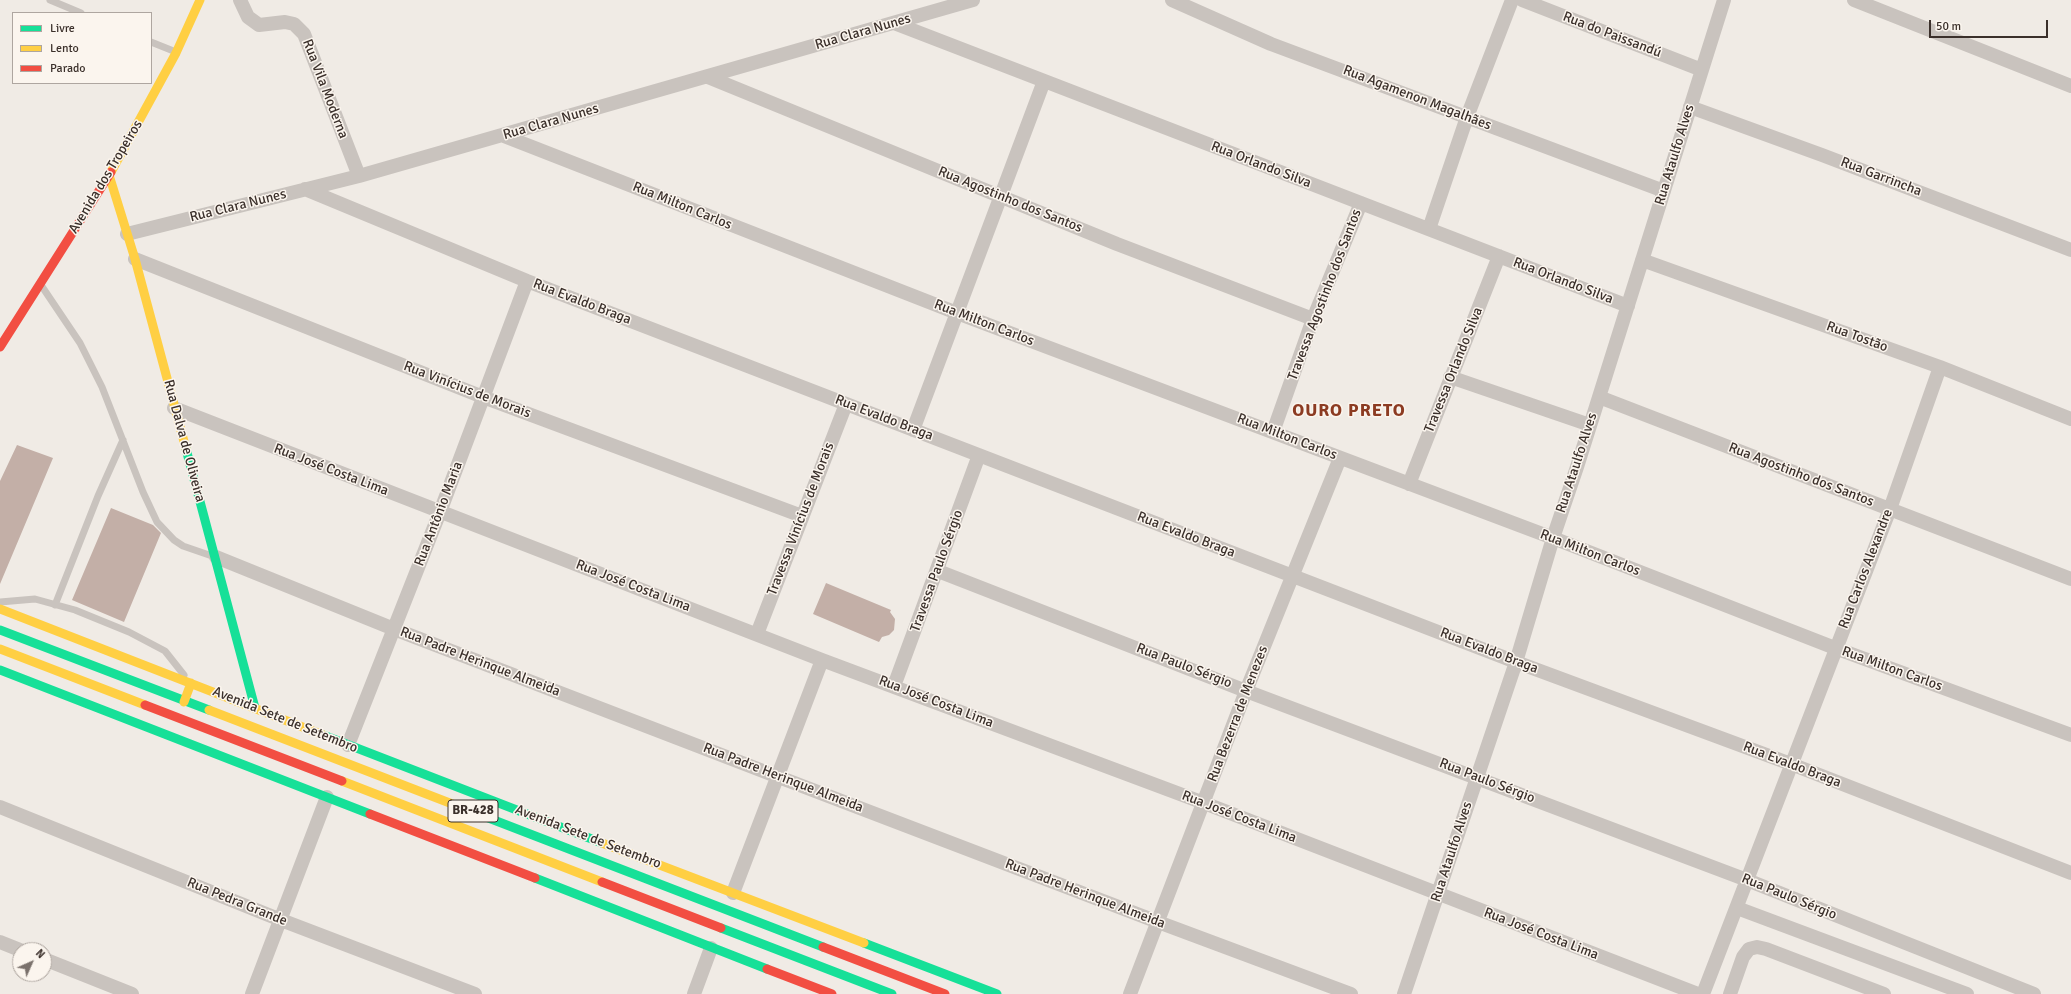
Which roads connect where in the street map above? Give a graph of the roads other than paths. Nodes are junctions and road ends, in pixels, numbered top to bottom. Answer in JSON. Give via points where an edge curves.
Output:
{"nodes":[{"id":1,"x":50,"y":0,"type":"edge"},
{"id":2,"x":200,"y":0,"type":"edge"},
{"id":3,"x":240,"y":0,"type":"edge"},
{"id":4,"x":973,"y":0,"type":"edge"},
{"id":5,"x":1172,"y":0,"type":"edge"},
{"id":6,"x":1512,"y":0,"type":"edge"},
{"id":7,"x":1522,"y":0,"type":"edge"},
{"id":8,"x":1724,"y":0,"type":"edge"},
{"id":9,"x":1854,"y":0,"type":"edge"},
{"id":10,"x":947,"y":4,"type":"edge"},
{"id":11,"x":79,"y":12,"type":"edge"},
{"id":12,"x":894,"y":23,"type":"junction"},
{"id":13,"x":152,"y":42,"type":"edge"},
{"id":14,"x":176,"y":53,"type":"junction"},
{"id":15,"x":1702,"y":70,"type":"junction"},
{"id":16,"x":708,"y":77,"type":"junction"},
{"id":17,"x":1044,"y":81,"type":"junction"},
{"id":18,"x":2071,"y":86,"type":"edge"},
{"id":19,"x":1690,"y":107,"type":"junction"},
{"id":20,"x":1468,"y":117,"type":"junction"},
{"id":21,"x":504,"y":136,"type":"junction"},
{"id":22,"x":109,"y":175,"type":"junction"},
{"id":23,"x":359,"y":176,"type":"junction"},
{"id":24,"x":305,"y":189,"type":"junction"},
{"id":25,"x":1664,"y":190,"type":"junction"},
{"id":26,"x":1001,"y":197,"type":"junction"},
{"id":27,"x":1361,"y":203,"type":"junction"},
{"id":28,"x":1429,"y":229,"type":"junction"},
{"id":29,"x":127,"y":234,"type":"junction"},
{"id":30,"x":2071,"y":250,"type":"edge"},
{"id":31,"x":1498,"y":256,"type":"junction"},
{"id":32,"x":135,"y":259,"type":"junction"},
{"id":33,"x":1642,"y":260,"type":"junction"},
{"id":34,"x":527,"y":281,"type":"junction"},
{"id":35,"x":39,"y":284,"type":"junction"},
{"id":36,"x":1628,"y":306,"type":"junction"},
{"id":37,"x":957,"y":313,"type":"junction"},
{"id":38,"x":1313,"y":319,"type":"junction"},
{"id":39,"x":0,"y":347,"type":"edge"},
{"id":40,"x":1940,"y":367,"type":"junction"},
{"id":41,"x":1450,"y":377,"type":"junction"},
{"id":42,"x":483,"y":397,"type":"junction"},
{"id":43,"x":1599,"y":397,"type":"junction"},
{"id":44,"x":846,"y":404,"type":"junction"},
{"id":45,"x":174,"y":408,"type":"junction"},
{"id":46,"x":2071,"y":419,"type":"edge"},
{"id":47,"x":1590,"y":425,"type":"junction"},
{"id":48,"x":913,"y":430,"type":"junction"},
{"id":49,"x":1273,"y":432,"type":"junction"},
{"id":50,"x":123,"y":440,"type":"junction"},
{"id":51,"x":979,"y":455,"type":"junction"},
{"id":52,"x":1340,"y":458,"type":"junction"},
{"id":53,"x":1409,"y":484,"type":"junction"},
{"id":54,"x":1890,"y":509,"type":"junction"},
{"id":55,"x":440,"y":512,"type":"junction"},
{"id":56,"x":802,"y":516,"type":"junction"},
{"id":57,"x":1553,"y":538,"type":"junction"},
{"id":58,"x":216,"y":557,"type":"junction"},
{"id":59,"x":938,"y":570,"type":"junction"},
{"id":60,"x":1292,"y":575,"type":"junction"},
{"id":61,"x":2071,"y":579,"type":"edge"},
{"id":62,"x":0,"y":602,"type":"edge"},
{"id":63,"x":55,"y":604,"type":"junction"},
{"id":64,"x":0,"y":609,"type":"edge"},
{"id":65,"x":394,"y":629,"type":"junction"},
{"id":66,"x":0,"y":630,"type":"edge"},
{"id":67,"x":757,"y":634,"type":"junction"},
{"id":68,"x":1835,"y":648,"type":"junction"},
{"id":69,"x":0,"y":649,"type":"edge"},
{"id":70,"x":822,"y":660,"type":"junction"},
{"id":71,"x":1516,"y":662,"type":"junction"},
{"id":72,"x":0,"y":670,"type":"edge"},
{"id":73,"x":190,"y":683,"type":"junction"},
{"id":74,"x":894,"y":686,"type":"junction"},
{"id":75,"x":1246,"y":691,"type":"junction"},
{"id":76,"x":184,"y":702,"type":"junction"},
{"id":77,"x":255,"y":708,"type":"junction"},
{"id":78,"x":2071,"y":735,"type":"edge"},
{"id":79,"x":348,"y":745,"type":"junction"},
{"id":80,"x":1791,"y":764,"type":"junction"},
{"id":81,"x":776,"y":776,"type":"junction"},
{"id":82,"x":1476,"y":777,"type":"junction"},
{"id":83,"x":327,"y":797,"type":"junction"},
{"id":84,"x":1204,"y":803,"type":"junction"},
{"id":85,"x":0,"y":807,"type":"edge"},
{"id":86,"x":2071,"y":873,"type":"edge"},
{"id":87,"x":1747,"y":880,"type":"junction"},
{"id":88,"x":733,"y":892,"type":"junction"},
{"id":89,"x":1438,"y":894,"type":"junction"},
{"id":90,"x":1736,"y":908,"type":"junction"},
{"id":91,"x":281,"y":920,"type":"junction"},
{"id":92,"x":1158,"y":922,"type":"junction"},
{"id":93,"x":0,"y":942,"type":"edge"},
{"id":94,"x":12,"y":947,"type":"edge"},
{"id":95,"x":711,"y":948,"type":"junction"},
{"id":96,"x":52,"y":962,"type":"edge"},
{"id":97,"x":132,"y":994,"type":"edge"},
{"id":98,"x":252,"y":994,"type":"edge"},
{"id":99,"x":475,"y":994,"type":"edge"},
{"id":100,"x":694,"y":994,"type":"edge"},
{"id":101,"x":832,"y":994,"type":"edge"},
{"id":102,"x":892,"y":994,"type":"edge"},
{"id":103,"x":945,"y":994,"type":"edge"},
{"id":104,"x":997,"y":994,"type":"edge"},
{"id":105,"x":1130,"y":994,"type":"edge"},
{"id":106,"x":1352,"y":994,"type":"edge"},
{"id":107,"x":1404,"y":994,"type":"edge"},
{"id":108,"x":1698,"y":994,"type":"edge"},
{"id":109,"x":1703,"y":994,"type":"edge"},
{"id":110,"x":1730,"y":994,"type":"edge"},
{"id":111,"x":1884,"y":994,"type":"edge"},
{"id":112,"x":1967,"y":994,"type":"edge"},
{"id":113,"x":2034,"y":994,"type":"edge"}],
"edges":[{"from":1,"to":11,"type":"lane"},
{"from":2,"to":14,"type":"main road","name":"Avenida dos Tropeiros"},
{"from":3,"to":23,"type":"street","name":"Rua Vila Moderna","via":[[248,17],[259,25],[285,22],[294,24],[304,34]]},
{"from":4,"to":10,"type":"street","name":"Rua Clara Nunes"},
{"from":5,"to":20,"type":"street","name":"Rua Agamenon Magalhães","via":[[1271,44]]},
{"from":6,"to":20,"type":"street"},
{"from":7,"to":15,"type":"street","name":"Rua do Paissandú"},
{"from":8,"to":15,"type":"street","name":"Rua Ataulfo Alves"},
{"from":9,"to":18,"type":"street"},
{"from":10,"to":12,"type":"street","name":"Rua Clara Nunes"},
{"from":12,"to":16,"type":"street","name":"Rua Clara Nunes"},
{"from":12,"to":17,"type":"street","name":"Rua Orlando Silva"},
{"from":13,"to":14,"type":"lane"},
{"from":14,"to":22,"type":"main road","name":"Avenida dos Tropeiros"},
{"from":15,"to":19,"type":"street","name":"Rua Ataulfo Alves"},
{"from":16,"to":21,"type":"street","name":"Rua Clara Nunes"},
{"from":16,"to":26,"type":"street","name":"Rua Agostinho dos Santos"},
{"from":17,"to":26,"type":"street"},
{"from":17,"to":27,"type":"street","name":"Rua Orlando Silva"},
{"from":19,"to":25,"type":"street","name":"Rua Ataulfo Alves"},
{"from":19,"to":30,"type":"street","name":"Rua Garrincha","via":[[1829,157]]},
{"from":20,"to":25,"type":"street","name":"Rua Agamenon Magalhães"},
{"from":20,"to":28,"type":"street"},
{"from":21,"to":23,"type":"street","name":"Rua Clara Nunes"},
{"from":21,"to":37,"type":"street","name":"Rua Milton Carlos"},
{"from":22,"to":29,"type":"main road","name":"Rua Dalva de Oliveira"},
{"from":22,"to":35,"type":"main road","name":"Avenida dos Tropeiros"},
{"from":23,"to":24,"type":"street","name":"Rua Clara Nunes"},
{"from":24,"to":29,"type":"street","name":"Rua Clara Nunes"},
{"from":24,"to":34,"type":"street","name":"Rua Evaldo Braga"},
{"from":25,"to":33,"type":"street","name":"Rua Ataulfo Alves"},
{"from":26,"to":37,"type":"street"},
{"from":26,"to":38,"type":"street","name":"Rua Agostinho dos Santos"},
{"from":27,"to":28,"type":"street","name":"Rua Orlando Silva"},
{"from":27,"to":38,"type":"street","name":"Travessa Agostinho dos Santos"},
{"from":28,"to":31,"type":"street","name":"Rua Orlando Silva"},
{"from":29,"to":32,"type":"main road","name":"Rua Dalva de Oliveira"},
{"from":31,"to":36,"type":"street","name":"Rua Orlando Silva"},
{"from":31,"to":41,"type":"street","name":"Travessa Orlando Silva"},
{"from":32,"to":42,"type":"street","name":"Rua Vinícius de Morais"},
{"from":32,"to":45,"type":"main road","name":"Rua Dalva de Oliveira"},
{"from":33,"to":36,"type":"street","name":"Rua Ataulfo Alves"},
{"from":33,"to":40,"type":"street","name":"Rua Tostão"},
{"from":34,"to":42,"type":"street","name":"Rua Antônio Maria"},
{"from":34,"to":44,"type":"street","name":"Rua Evaldo Braga"},
{"from":35,"to":39,"type":"main road","name":"Avenida dos Tropeiros"},
{"from":35,"to":50,"type":"lane","via":[[80,343],[102,386]]},
{"from":36,"to":43,"type":"street","name":"Rua Ataulfo Alves"},
{"from":37,"to":48,"type":"street"},
{"from":37,"to":49,"type":"street","name":"Rua Milton Carlos"},
{"from":38,"to":49,"type":"street","name":"Travessa Agostinho dos Santos"},
{"from":40,"to":46,"type":"street","name":"Rua Tostão"},
{"from":40,"to":54,"type":"street","name":"Rua Carlos Alexandre"},
{"from":41,"to":47,"type":"street"},
{"from":41,"to":53,"type":"street","name":"Travessa Orlando Silva"},
{"from":42,"to":55,"type":"street","name":"Rua Antônio Maria"},
{"from":42,"to":56,"type":"street","name":"Rua Vinícius de Morais"},
{"from":43,"to":47,"type":"street","name":"Rua Ataulfo Alves"},
{"from":43,"to":54,"type":"street","name":"Rua Agostinho dos Santos"},
{"from":44,"to":48,"type":"street","name":"Rua Evaldo Braga"},
{"from":44,"to":56,"type":"street","name":"Travessa Vinícius de Morais"},
{"from":45,"to":55,"type":"street","name":"Rua José Costa Lima"},
{"from":45,"to":58,"type":"main road","name":"Rua Dalva de Oliveira"},
{"from":47,"to":57,"type":"street","name":"Rua Ataulfo Alves"},
{"from":48,"to":51,"type":"street","name":"Rua Evaldo Braga"},
{"from":49,"to":52,"type":"street","name":"Rua Milton Carlos"},
{"from":50,"to":58,"type":"lane","via":[[157,522],[183,546]]},
{"from":50,"to":63,"type":"lane"},
{"from":51,"to":59,"type":"street","name":"Travessa Paulo Sérgio"},
{"from":51,"to":60,"type":"street","name":"Rua Evaldo Braga"},
{"from":52,"to":53,"type":"street","name":"Rua Milton Carlos"},
{"from":52,"to":60,"type":"street","name":"Rua Bezerra de Menezes"},
{"from":53,"to":57,"type":"street","name":"Rua Milton Carlos"},
{"from":54,"to":61,"type":"street","name":"Rua Agostinho dos Santos"},
{"from":54,"to":68,"type":"street","name":"Rua Carlos Alexandre"},
{"from":55,"to":65,"type":"street","name":"Rua Antônio Maria"},
{"from":55,"to":67,"type":"street","name":"Rua José Costa Lima"},
{"from":56,"to":67,"type":"street","name":"Travessa Vinícius de Morais"},
{"from":57,"to":68,"type":"street","name":"Rua Milton Carlos"},
{"from":57,"to":71,"type":"street","name":"Rua Ataulfo Alves"},
{"from":58,"to":65,"type":"street","name":"Rua Padre Herinque Almeida"},
{"from":58,"to":77,"type":"main road","name":"Rua Dalva de Oliveira"},
{"from":59,"to":74,"type":"street","name":"Travessa Paulo Sérgio"},
{"from":59,"to":75,"type":"street","name":"Rua Paulo Sérgio"},
{"from":60,"to":71,"type":"street","name":"Rua Evaldo Braga"},
{"from":60,"to":75,"type":"street","name":"Rua Bezerra de Menezes"},
{"from":62,"to":63,"type":"lane","via":[[35,599]]},
{"from":63,"to":73,"type":"lane","via":[[129,632],[165,651]]},
{"from":64,"to":73,"type":"main road","name":"Avenida Sete de Setembro"},
{"from":65,"to":79,"type":"street","name":"Rua Antônio Maria"},
{"from":65,"to":81,"type":"street","name":"Rua Padre Herinque Almeida"},
{"from":66,"to":76,"type":"main road","name":"Avenida Sete de Setembro","number":"BR-428"},
{"from":67,"to":70,"type":"street","name":"Rua José Costa Lima"},
{"from":68,"to":78,"type":"street","name":"Rua Milton Carlos"},
{"from":68,"to":80,"type":"street","name":"Rua Carlos Alexandre"},
{"from":69,"to":102,"type":"main road","number":"BR-428"},
{"from":70,"to":74,"type":"street","name":"Rua José Costa Lima"},
{"from":70,"to":81,"type":"street"},
{"from":71,"to":80,"type":"street","name":"Rua Evaldo Braga"},
{"from":71,"to":82,"type":"street","name":"Rua Ataulfo Alves"},
{"from":72,"to":83,"type":"main road"},
{"from":73,"to":76,"type":"main road"},
{"from":73,"to":77,"type":"main road","name":"Avenida Sete de Setembro"},
{"from":74,"to":84,"type":"street","name":"Rua José Costa Lima"},
{"from":75,"to":82,"type":"street","name":"Rua Paulo Sérgio"},
{"from":75,"to":84,"type":"street","name":"Rua Bezerra de Menezes"},
{"from":76,"to":103,"type":"main road","name":"Avenida Sete de Setembro","number":"BR-428","via":[[375,773]]},
{"from":77,"to":79,"type":"main road","name":"Avenida Sete de Setembro"},
{"from":79,"to":88,"type":"main road","name":"Avenida Sete de Setembro"},
{"from":80,"to":86,"type":"street","name":"Rua Evaldo Braga"},
{"from":80,"to":87,"type":"street","name":"Rua Carlos Alexandre"},
{"from":81,"to":88,"type":"street"},
{"from":81,"to":92,"type":"street","name":"Rua Padre Herinque Almeida"},
{"from":82,"to":87,"type":"street","name":"Rua Paulo Sérgio"},
{"from":82,"to":89,"type":"street","name":"Rua Ataulfo Alves"},
{"from":83,"to":91,"type":"street"},
{"from":83,"to":95,"type":"main road"},
{"from":84,"to":89,"type":"street","name":"Rua José Costa Lima"},
{"from":84,"to":92,"type":"street","name":"Rua Bezerra de Menezes"},
{"from":85,"to":91,"type":"street","name":"Rua Pedra Grande"},
{"from":87,"to":90,"type":"street","name":"Rua Carlos Alexandre"},
{"from":87,"to":113,"type":"street","name":"Rua Paulo Sérgio"},
{"from":88,"to":104,"type":"main road","name":"Avenida Sete de Setembro"},
{"from":89,"to":107,"type":"street","name":"Rua Ataulfo Alves"},
{"from":89,"to":108,"type":"street","name":"Rua José Costa Lima"},
{"from":90,"to":109,"type":"street","name":"Rua Carlos Alexandre"},
{"from":90,"to":112,"type":"street","name":"Rua Paulo Sérgio"},
{"from":91,"to":98,"type":"street"},
{"from":91,"to":99,"type":"street","name":"Rua Pedra Grande"},
{"from":92,"to":105,"type":"street","name":"Rua Bezerra de Menezes"},
{"from":92,"to":106,"type":"street","name":"Rua Padre Herinque Almeida"},
{"from":93,"to":94,"type":"street"},
{"from":95,"to":100,"type":"street"},
{"from":95,"to":101,"type":"main road"},
{"from":96,"to":97,"type":"street"},
{"from":110,"to":111,"type":"street","via":[[1743,957],[1749,949],[1757,947]]}]}
